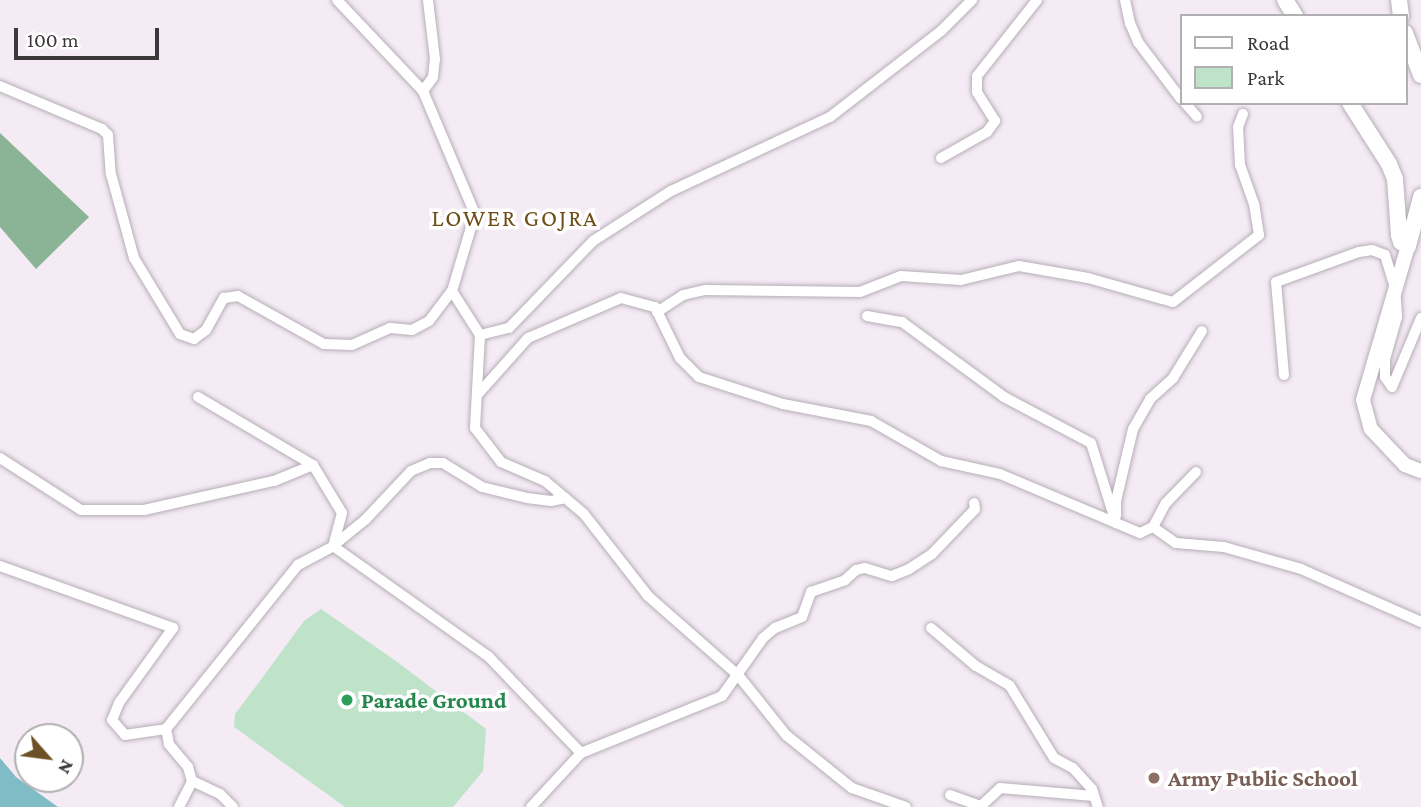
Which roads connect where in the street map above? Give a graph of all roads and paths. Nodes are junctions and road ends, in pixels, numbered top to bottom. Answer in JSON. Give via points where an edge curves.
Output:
{"nodes":[{"id":1,"x":337,"y":0,"type":"edge"},
{"id":2,"x":428,"y":0,"type":"edge"},
{"id":3,"x":972,"y":0,"type":"edge"},
{"id":4,"x":1037,"y":0,"type":"edge"},
{"id":5,"x":1125,"y":0,"type":"edge"},
{"id":6,"x":1407,"y":38,"type":"edge"},
{"id":7,"x":1421,"y":75,"type":"edge"},
{"id":8,"x":0,"y":86,"type":"edge"},
{"id":9,"x":423,"y":91,"type":"junction"},
{"id":10,"x":1180,"y":98,"type":"edge"},
{"id":11,"x":1187,"y":105,"type":"edge"},
{"id":12,"x":1351,"y":105,"type":"edge"},
{"id":13,"x":1244,"y":114,"type":"dead end"},
{"id":14,"x":1197,"y":117,"type":"dead end"},
{"id":15,"x":941,"y":158,"type":"dead end"},
{"id":16,"x":1421,"y":197,"type":"edge"},
{"id":17,"x":1408,"y":246,"type":"junction"},
{"id":18,"x":1395,"y":287,"type":"junction"},
{"id":19,"x":452,"y":290,"type":"junction"},
{"id":20,"x":657,"y":312,"type":"junction"},
{"id":21,"x":867,"y":316,"type":"dead end"},
{"id":22,"x":1421,"y":317,"type":"edge"},
{"id":23,"x":1202,"y":331,"type":"dead end"},
{"id":24,"x":480,"y":335,"type":"junction"},
{"id":25,"x":1284,"y":375,"type":"dead end"},
{"id":26,"x":479,"y":393,"type":"junction"},
{"id":27,"x":198,"y":397,"type":"dead end"},
{"id":28,"x":0,"y":458,"type":"edge"},
{"id":29,"x":313,"y":465,"type":"junction"},
{"id":30,"x":1421,"y":471,"type":"edge"},
{"id":31,"x":1196,"y":472,"type":"dead end"},
{"id":32,"x":566,"y":498,"type":"junction"},
{"id":33,"x":974,"y":503,"type":"dead end"},
{"id":34,"x":1116,"y":523,"type":"junction"},
{"id":35,"x":1153,"y":527,"type":"junction"},
{"id":36,"x":333,"y":546,"type":"junction"},
{"id":37,"x":0,"y":566,"type":"edge"},
{"id":38,"x":1421,"y":622,"type":"edge"},
{"id":39,"x":931,"y":628,"type":"dead end"},
{"id":40,"x":738,"y":675,"type":"junction"},
{"id":41,"x":166,"y":729,"type":"junction"},
{"id":42,"x":581,"y":753,"type":"junction"},
{"id":43,"x":192,"y":781,"type":"junction"},
{"id":44,"x":950,"y":795,"type":"dead end"},
{"id":45,"x":1094,"y":796,"type":"junction"},
{"id":46,"x":179,"y":807,"type":"edge"},
{"id":47,"x":233,"y":807,"type":"edge"},
{"id":48,"x":531,"y":807,"type":"edge"},
{"id":49,"x":906,"y":807,"type":"edge"},
{"id":50,"x":1098,"y":807,"type":"edge"}],
"edges":[{"from":1,"to":9,"type":"street"},
{"from":2,"to":9,"type":"street","via":[[435,59],[433,77]]},
{"from":3,"to":24,"type":"street","via":[[941,31],[830,117],[671,191],[593,241],[509,328]]},
{"from":4,"to":15,"type":"street","via":[[977,76],[977,92],[995,121],[987,132]]},
{"from":5,"to":10,"type":"street","via":[[1138,42]]},
{"from":6,"to":7,"type":"highway"},
{"from":8,"to":19,"type":"street","via":[[108,135],[111,174],[134,258],[180,334],[194,340],[206,330],[224,298],[238,296],[324,344],[352,345],[390,328],[412,330],[429,321]]},
{"from":9,"to":19,"type":"street","via":[[474,214]]},
{"from":11,"to":14,"type":"street"},
{"from":12,"to":17,"type":"highway","via":[[1389,164],[1395,180],[1399,235]]},
{"from":13,"to":20,"type":"street","via":[[1238,127],[1240,166],[1259,235],[1173,302],[1088,278],[1019,266],[961,279],[901,276],[860,292],[705,290],[683,295]]},
{"from":16,"to":17,"type":"highway"},
{"from":17,"to":18,"type":"main road"},
{"from":18,"to":22,"type":"street","via":[[1397,317],[1385,359],[1385,377],[1392,387]]},
{"from":18,"to":25,"type":"street","via":[[1385,255],[1372,250],[1276,282]]},
{"from":18,"to":30,"type":"main road","via":[[1363,400],[1371,429],[1405,466]]},
{"from":19,"to":24,"type":"street"},
{"from":20,"to":26,"type":"street","via":[[655,307],[621,298],[528,338]]},
{"from":20,"to":34,"type":"street","via":[[680,358],[699,377],[783,404],[871,421],[941,461],[1000,474]]},
{"from":21,"to":34,"type":"street","via":[[902,322],[1004,397],[1091,443]]},
{"from":23,"to":34,"type":"street","via":[[1133,429],[1116,501]]},
{"from":24,"to":26,"type":"street"},
{"from":26,"to":32,"type":"street","via":[[475,428],[501,463],[545,481]]},
{"from":27,"to":29,"type":"street"},
{"from":28,"to":29,"type":"street","via":[[81,510],[144,509],[274,481]]},
{"from":29,"to":36,"type":"street","via":[[342,513]]},
{"from":31,"to":35,"type":"street","via":[[1166,503]]},
{"from":32,"to":36,"type":"street","via":[[527,498],[482,486],[443,463],[430,463],[411,471]]},
{"from":32,"to":40,"type":"street","via":[[584,514],[648,596]]},
{"from":33,"to":40,"type":"street","via":[[975,509],[932,554],[909,569],[892,576],[856,570],[845,580],[811,592],[802,617],[762,638]]},
{"from":34,"to":35,"type":"street","via":[[1140,533]]},
{"from":35,"to":38,"type":"street","via":[[1176,542],[1224,547],[1300,569]]},
{"from":36,"to":41,"type":"street","via":[[298,565]]},
{"from":36,"to":42,"type":"street","via":[[488,656]]},
{"from":37,"to":41,"type":"street","via":[[173,628],[119,703],[112,720],[125,735]]},
{"from":39,"to":45,"type":"street","via":[[976,666],[1010,686],[1054,758],[1073,768]]},
{"from":40,"to":42,"type":"street","via":[[722,696]]},
{"from":40,"to":49,"type":"street","via":[[786,736],[852,788]]},
{"from":41,"to":43,"type":"street","via":[[169,744],[188,767]]},
{"from":42,"to":48,"type":"street"},
{"from":43,"to":46,"type":"street"},
{"from":43,"to":47,"type":"street","via":[[220,794]]},
{"from":44,"to":45,"type":"street","via":[[981,806],[1000,788]]},
{"from":45,"to":50,"type":"street"}]}
